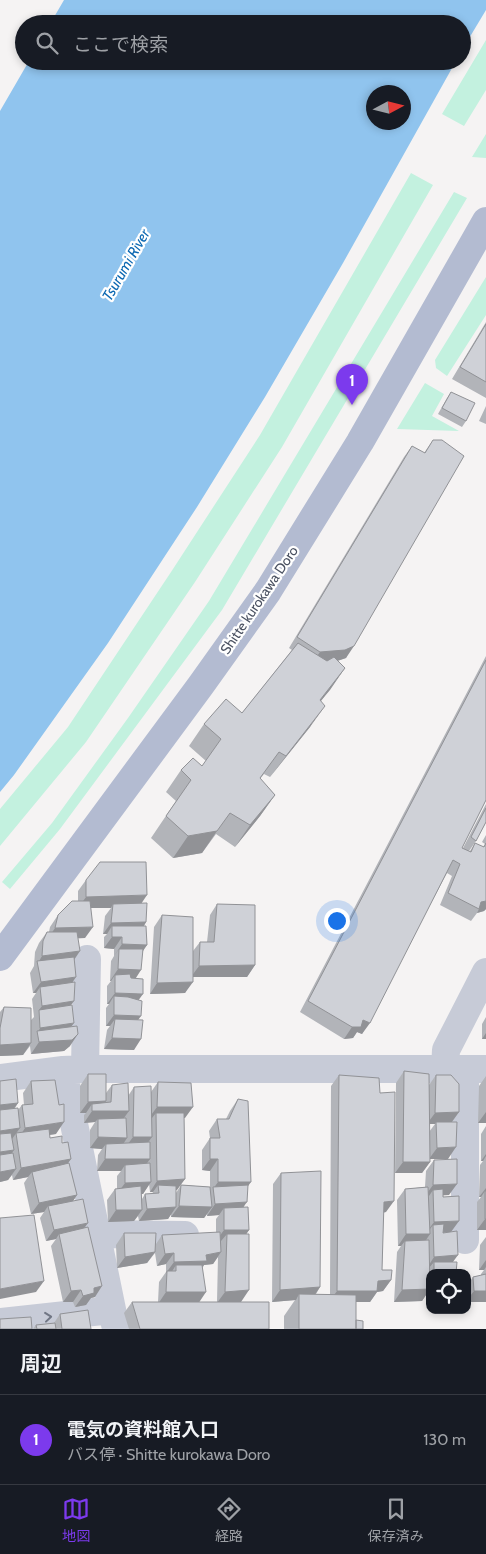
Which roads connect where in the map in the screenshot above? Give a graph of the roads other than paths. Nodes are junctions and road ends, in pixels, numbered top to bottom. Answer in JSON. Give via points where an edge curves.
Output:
{"nodes":[{"id":1,"x":486,"y":221,"type":"edge"},
{"id":2,"x":0,"y":957,"type":"edge"},
{"id":3,"x":87,"y":959,"type":"dead end"},
{"id":4,"x":486,"y":972,"type":"edge"},
{"id":5,"x":465,"y":1069,"type":"edge"},
{"id":6,"x":74,"y":1070,"type":"junction"},
{"id":7,"x":0,"y":1078,"type":"edge"},
{"id":8,"x":96,"y":1234,"type":"junction"},
{"id":9,"x":185,"y":1235,"type":"edge"},
{"id":10,"x":465,"y":1240,"type":"dead end"},
{"id":11,"x":114,"y":1320,"type":"edge"},
{"id":12,"x":0,"y":1322,"type":"edge"}],
"edges":[{"from":1,"to":2,"type":"main road","name":"Shitte kurokawa Doro","via":[[360,442],[268,590]]},
{"from":3,"to":6,"type":"street"},
{"from":4,"to":5,"type":"street","via":[[446,1050]]},
{"from":5,"to":6,"type":"street"},
{"from":5,"to":10,"type":"street"},
{"from":6,"to":7,"type":"street"},
{"from":6,"to":8,"type":"street"},
{"from":8,"to":9,"type":"street"},
{"from":8,"to":11,"type":"street"},
{"from":12,"to":11,"type":"street","one_way":true}]}
